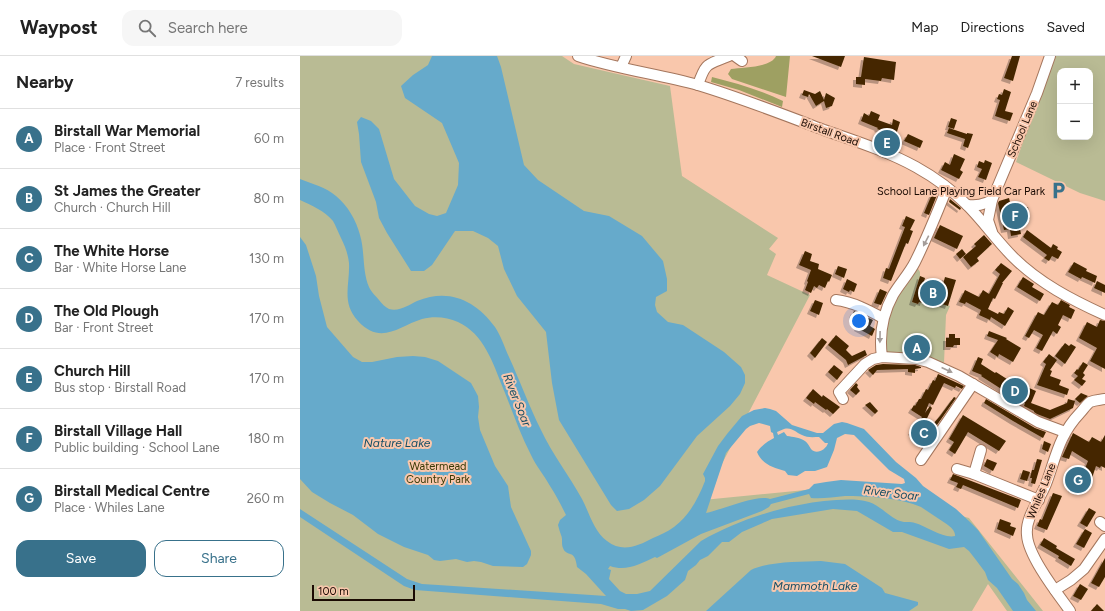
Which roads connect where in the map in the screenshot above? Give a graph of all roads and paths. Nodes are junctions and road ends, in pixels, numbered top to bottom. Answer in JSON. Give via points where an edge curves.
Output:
{"nodes":[{"id":1,"x":578,"y":56,"type":"edge"},
{"id":2,"x":626,"y":56,"type":"edge"},
{"id":3,"x":729,"y":56,"type":"edge"},
{"id":4,"x":1050,"y":56,"type":"edge"},
{"id":5,"x":621,"y":68,"type":"junction"},
{"id":6,"x":698,"y":85,"type":"junction"},
{"id":7,"x":947,"y":188,"type":"junction"},
{"id":8,"x":992,"y":200,"type":"junction"},
{"id":9,"x":967,"y":205,"type":"junction"},
{"id":10,"x":992,"y":234,"type":"junction"},
{"id":11,"x":836,"y":300,"type":"dead end"},
{"id":12,"x":1105,"y":315,"type":"edge"},
{"id":13,"x":883,"y":318,"type":"junction"},
{"id":14,"x":882,"y":357,"type":"junction"},
{"id":15,"x":972,"y":384,"type":"junction"},
{"id":16,"x":838,"y":393,"type":"dead end"},
{"id":17,"x":1105,"y":399,"type":"edge"},
{"id":18,"x":1065,"y":432,"type":"junction"},
{"id":19,"x":981,"y":450,"type":"dead end"},
{"id":20,"x":921,"y":460,"type":"dead end"},
{"id":21,"x":957,"y":469,"type":"dead end"},
{"id":22,"x":974,"y":474,"type":"junction"},
{"id":23,"x":1038,"y":500,"type":"junction"},
{"id":24,"x":1105,"y":539,"type":"edge"},
{"id":25,"x":1056,"y":590,"type":"junction"},
{"id":26,"x":1070,"y":611,"type":"edge"}],
"edges":[{"from":1,"to":5,"type":"street","name":"Birstall Road"},
{"from":2,"to":5,"type":"street"},
{"from":3,"to":6,"type":"street","via":[[708,65]]},
{"from":4,"to":8,"type":"street","name":"School Lane"},
{"from":5,"to":6,"type":"street","name":"Birstall Road"},
{"from":6,"to":7,"type":"street","name":"Birstall Road","via":[[879,150],[915,166]]},
{"from":7,"to":9,"type":"street","name":"Birstall Road"},
{"from":7,"to":13,"type":"street","one_way":true,"via":[[929,235],[910,272],[893,295]]},
{"from":8,"to":9,"type":"street","via":[[977,206]]},
{"from":8,"to":10,"type":"street","name":"School Lane","via":[[988,220]]},
{"from":9,"to":10,"type":"street","name":"Birstall Road"},
{"from":10,"to":12,"type":"street","name":"Birstall Road","via":[[1037,278],[1058,292]]},
{"from":11,"to":13,"type":"street","via":[[859,306]]},
{"from":13,"to":14,"type":"street","one_way":true,"via":[[880,330]]},
{"from":14,"to":15,"type":"street","one_way":true,"via":[[928,362]]},
{"from":14,"to":16,"type":"street","via":[[865,364]]},
{"from":15,"to":18,"type":"street","via":[[1038,422]]},
{"from":15,"to":20,"type":"street"},
{"from":17,"to":18,"type":"street","name":"Whiles Lane","via":[[1089,403]]},
{"from":18,"to":23,"type":"street","name":"Whiles Lane"},
{"from":19,"to":22,"type":"street"},
{"from":21,"to":22,"type":"street"},
{"from":22,"to":23,"type":"street"},
{"from":23,"to":25,"type":"street","name":"Whiles Lane","via":[[1026,534],[1034,557]]},
{"from":24,"to":25,"type":"street","via":[[1084,569]]},
{"from":25,"to":26,"type":"street","name":"Whiles Lane"}]}
